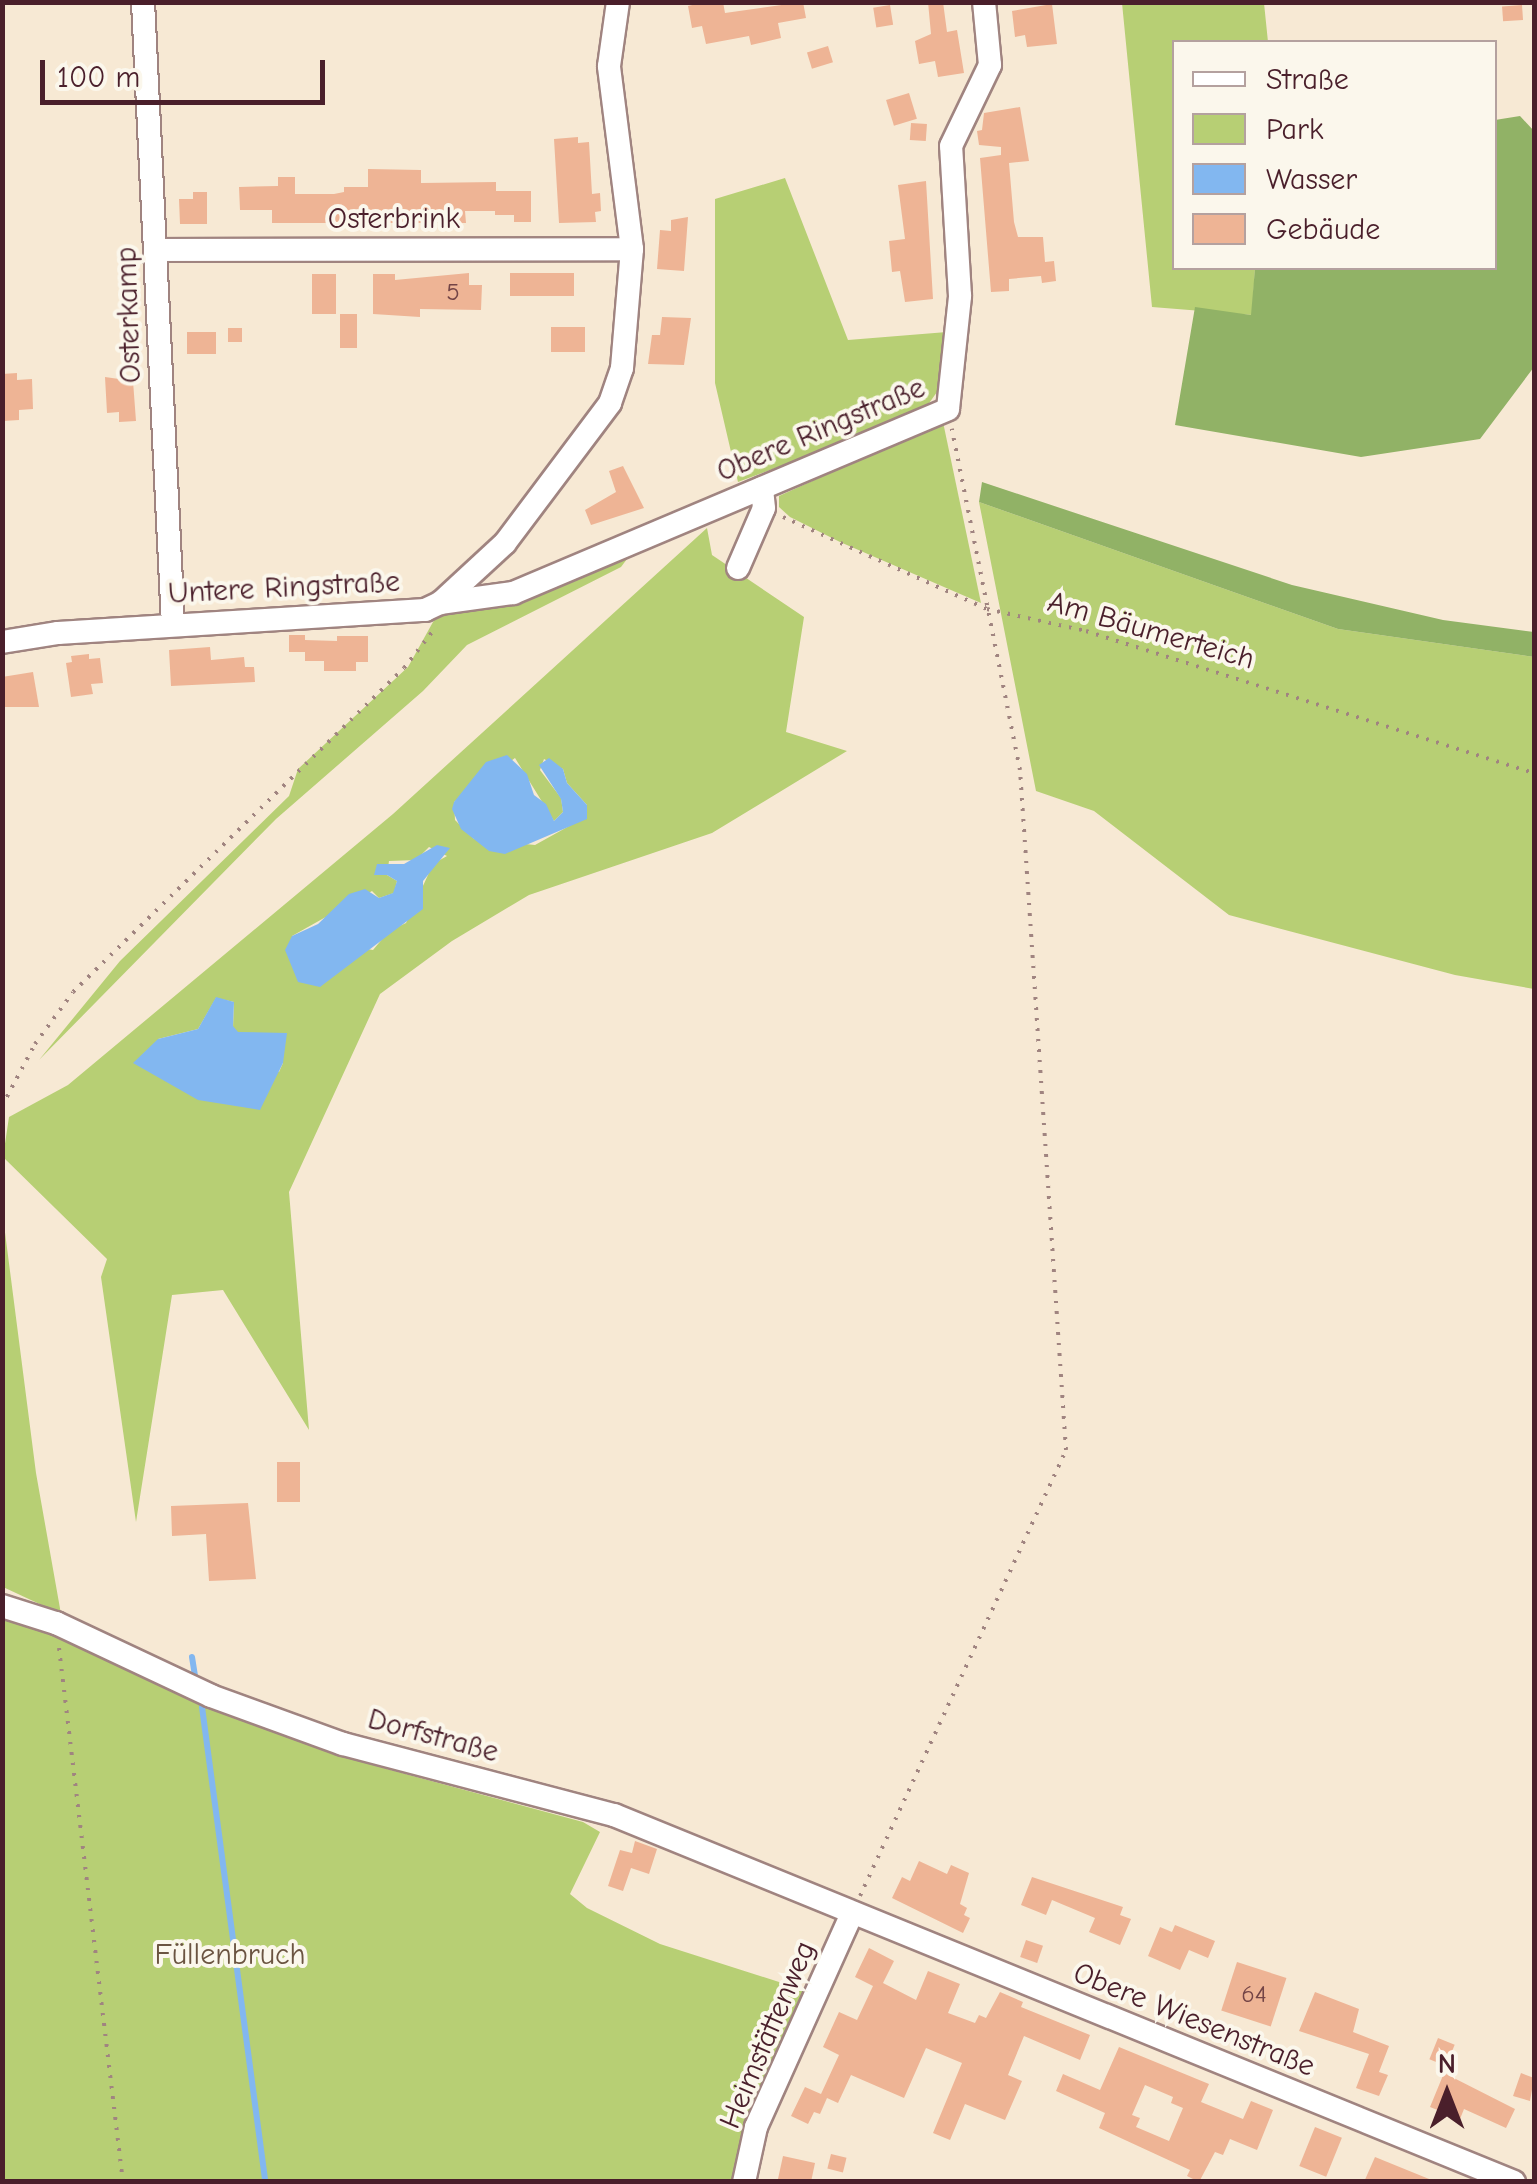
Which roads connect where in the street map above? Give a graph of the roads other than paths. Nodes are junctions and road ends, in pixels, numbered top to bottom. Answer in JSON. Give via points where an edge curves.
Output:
{"nodes":[{"id":1,"x":144,"y":2,"type":"edge"},
{"id":2,"x":618,"y":2,"type":"edge"},
{"id":3,"x":984,"y":2,"type":"edge"},
{"id":4,"x":632,"y":249,"type":"junction"},
{"id":5,"x":157,"y":250,"type":"junction"},
{"id":6,"x":763,"y":498,"type":"junction"},
{"id":7,"x":738,"y":568,"type":"dead end"},
{"id":8,"x":440,"y":603,"type":"junction"},
{"id":9,"x":173,"y":625,"type":"junction"},
{"id":10,"x":2,"y":642,"type":"edge"},
{"id":11,"x":2,"y":1606,"type":"edge"},
{"id":12,"x":852,"y":1913,"type":"junction"},
{"id":13,"x":744,"y":2182,"type":"edge"},
{"id":14,"x":1514,"y":2182,"type":"edge"}],
"edges":[{"from":1,"to":5,"type":"street","name":"Osterkamp"},
{"from":2,"to":4,"type":"street","name":"Untere Ringstraße","via":[[609,66]]},
{"from":3,"to":6,"type":"street","name":"Obere Ringstraße","via":[[990,65],[951,146],[960,296],[948,409]]},
{"from":4,"to":5,"type":"street","name":"Osterbrink"},
{"from":4,"to":8,"type":"street","name":"Untere Ringstraße","via":[[622,368],[610,403],[505,543]]},
{"from":5,"to":9,"type":"street","name":"Osterkamp"},
{"from":6,"to":7,"type":"street"},
{"from":6,"to":8,"type":"street","name":"Obere Ringstraße","via":[[514,593]]},
{"from":8,"to":9,"type":"street","name":"Untere Ringstraße","via":[[425,610]]},
{"from":9,"to":10,"type":"street","name":"Untere Ringstraße"},
{"from":11,"to":12,"type":"street","name":"Dorfstraße","via":[[342,1744],[614,1815]]},
{"from":12,"to":13,"type":"street","name":"Heimstättenweg","via":[[756,2127]]},
{"from":12,"to":14,"type":"street","name":"Obere Wiesenstraße"}]}
